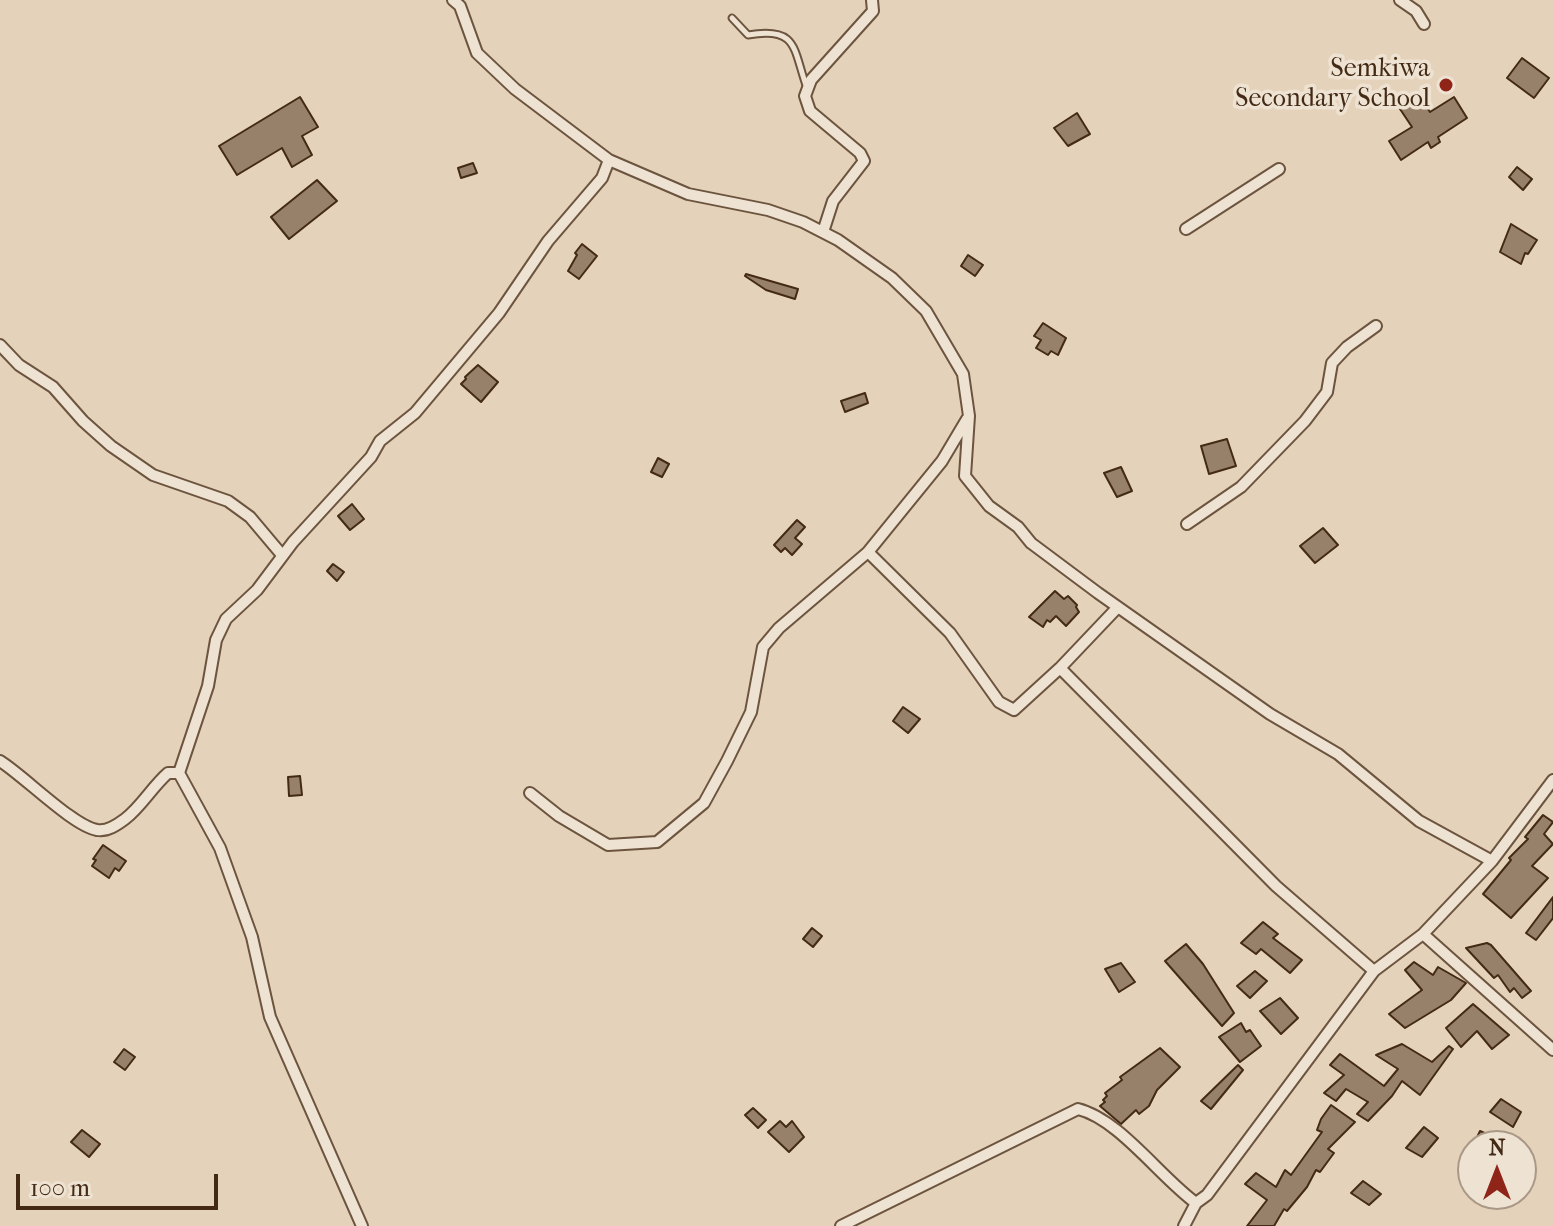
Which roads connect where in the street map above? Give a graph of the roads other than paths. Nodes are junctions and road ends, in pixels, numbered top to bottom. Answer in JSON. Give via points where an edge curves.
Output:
{"nodes":[{"id":1,"x":453,"y":0,"type":"edge"},
{"id":2,"x":872,"y":0,"type":"edge"},
{"id":3,"x":1400,"y":0,"type":"edge"},
{"id":4,"x":732,"y":18,"type":"dead end"},
{"id":5,"x":1424,"y":24,"type":"dead end"},
{"id":6,"x":808,"y":89,"type":"junction"},
{"id":7,"x":609,"y":160,"type":"junction"},
{"id":8,"x":1279,"y":169,"type":"dead end"},
{"id":9,"x":1186,"y":229,"type":"dead end"},
{"id":10,"x":823,"y":232,"type":"junction"},
{"id":11,"x":1376,"y":326,"type":"dead end"},
{"id":12,"x":0,"y":345,"type":"edge"},
{"id":13,"x":969,"y":416,"type":"junction"},
{"id":14,"x":1187,"y":524,"type":"dead end"},
{"id":15,"x":868,"y":552,"type":"junction"},
{"id":16,"x":282,"y":555,"type":"junction"},
{"id":17,"x":1118,"y":607,"type":"junction"},
{"id":18,"x":1060,"y":668,"type":"junction"},
{"id":19,"x":0,"y":761,"type":"edge"},
{"id":20,"x":179,"y":773,"type":"junction"},
{"id":21,"x":1553,"y":780,"type":"edge"},
{"id":22,"x":530,"y":793,"type":"dead end"},
{"id":23,"x":1492,"y":861,"type":"junction"},
{"id":24,"x":1423,"y":934,"type":"junction"},
{"id":25,"x":1374,"y":971,"type":"junction"},
{"id":26,"x":1553,"y":1050,"type":"edge"},
{"id":27,"x":1196,"y":1203,"type":"junction"},
{"id":28,"x":861,"y":1216,"type":"junction"},
{"id":29,"x":362,"y":1226,"type":"edge"},
{"id":30,"x":841,"y":1226,"type":"edge"},
{"id":31,"x":871,"y":1226,"type":"edge"},
{"id":32,"x":1184,"y":1226,"type":"edge"}],
"edges":[{"from":1,"to":7,"type":"street","via":[[477,53],[515,89]]},
{"from":2,"to":6,"type":"street","via":[[873,11]]},
{"from":3,"to":5,"type":"street"},
{"from":4,"to":6,"type":"lane","via":[[748,35],[782,35],[794,43]]},
{"from":6,"to":10,"type":"street","via":[[810,111],[864,161],[833,201]]},
{"from":7,"to":10,"type":"street","via":[[688,194],[768,210]]},
{"from":7,"to":16,"type":"street","via":[[602,178],[548,241],[453,371],[415,413],[380,441]]},
{"from":8,"to":9,"type":"street"},
{"from":10,"to":13,"type":"street","via":[[892,278],[926,311],[963,374]]},
{"from":11,"to":14,"type":"street","via":[[1332,363],[1327,392],[1305,421],[1241,487]]},
{"from":12,"to":16,"type":"street","via":[[53,387],[111,446],[153,475],[228,501],[250,517]]},
{"from":13,"to":15,"type":"street","via":[[942,461]]},
{"from":13,"to":17,"type":"street","via":[[965,476],[1031,543]]},
{"from":15,"to":18,"type":"street","via":[[950,633],[999,702],[1014,710]]},
{"from":15,"to":22,"type":"street","via":[[763,647],[751,712],[727,761],[704,803],[657,842],[608,845]]},
{"from":16,"to":20,"type":"street","via":[[257,590],[226,619],[216,640],[208,686]]},
{"from":17,"to":18,"type":"street"},
{"from":17,"to":23,"type":"street","via":[[1270,714],[1338,754],[1419,821]]},
{"from":18,"to":25,"type":"street","via":[[1276,886]]},
{"from":19,"to":20,"type":"street","via":[[72,818],[99,831],[128,817],[168,773]]},
{"from":20,"to":29,"type":"street","via":[[220,848],[252,937],[270,1017]]},
{"from":21,"to":23,"type":"street"},
{"from":23,"to":24,"type":"street"},
{"from":24,"to":25,"type":"street"},
{"from":24,"to":26,"type":"street"},
{"from":25,"to":27,"type":"street"},
{"from":27,"to":28,"type":"street","via":[[1094,1113],[1078,1109]]},
{"from":27,"to":32,"type":"street"},
{"from":28,"to":30,"type":"street"},
{"from":28,"to":31,"type":"street"}]}
